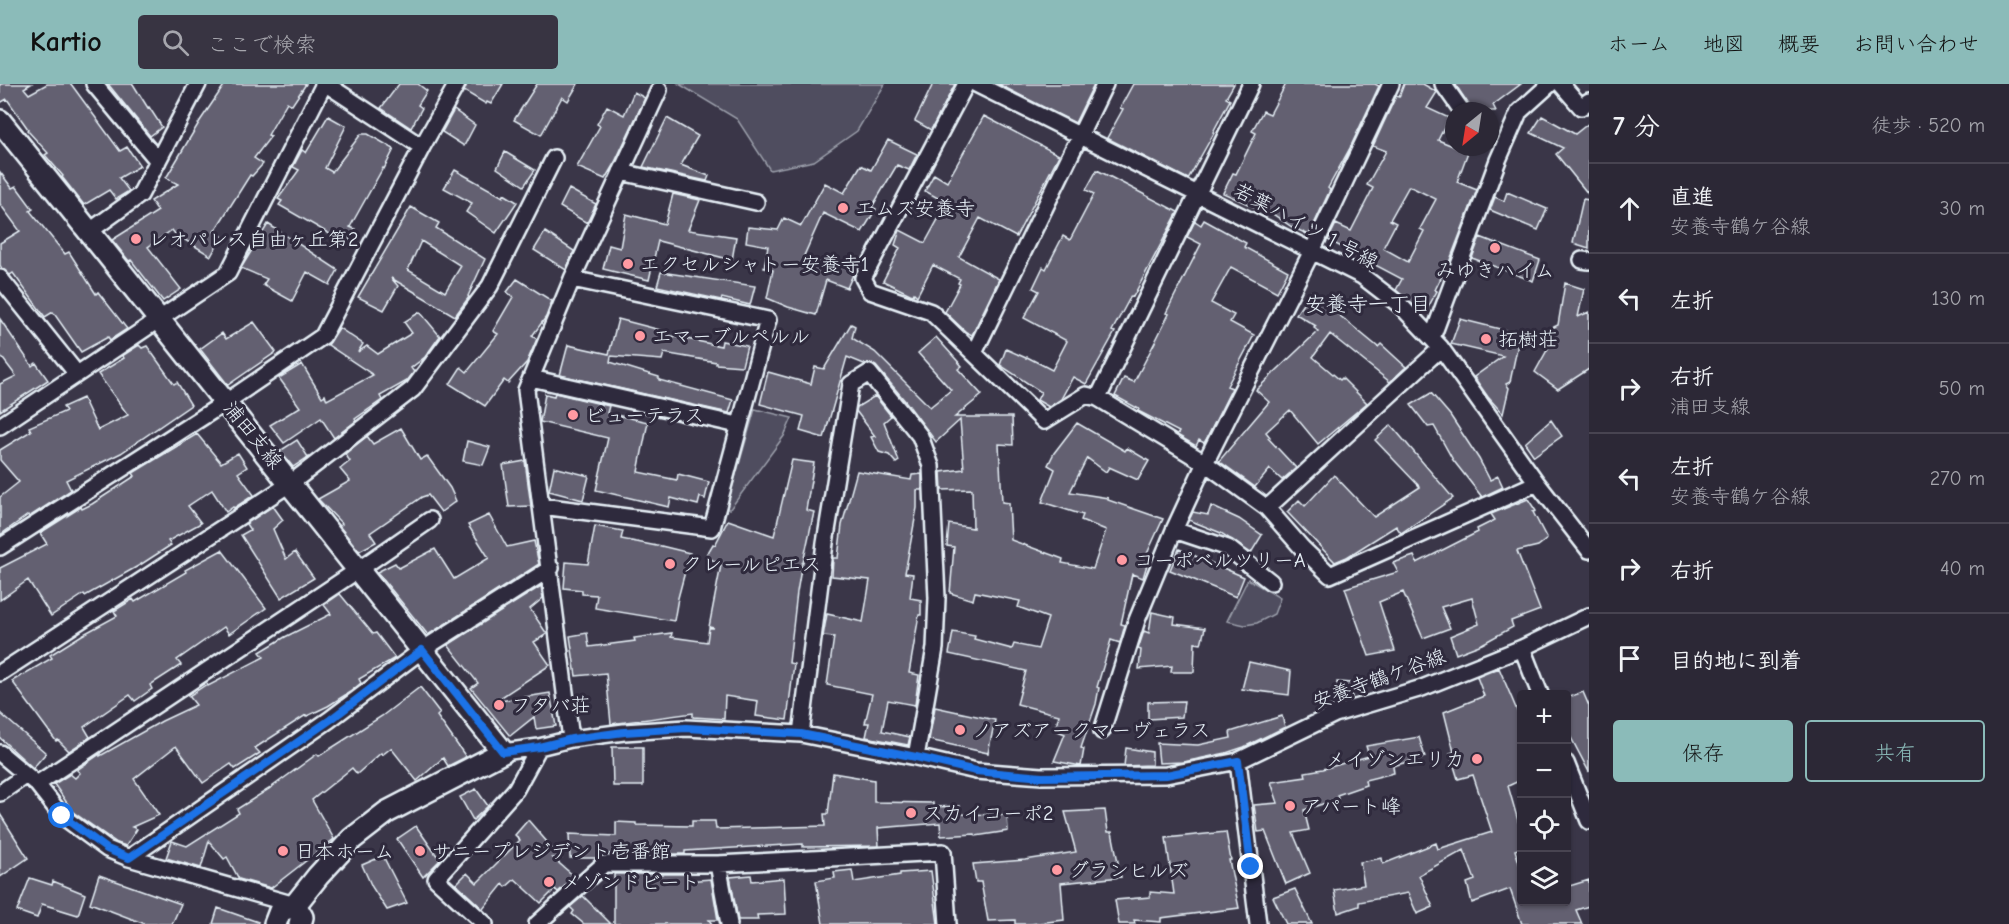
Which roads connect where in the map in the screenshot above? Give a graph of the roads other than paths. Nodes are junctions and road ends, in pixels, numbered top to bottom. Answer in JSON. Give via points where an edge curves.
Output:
{"nodes":[{"id":1,"x":94,"y":84,"type":"edge"},
{"id":2,"x":198,"y":84,"type":"edge"},
{"id":3,"x":325,"y":84,"type":"edge"},
{"id":4,"x":457,"y":84,"type":"edge"},
{"id":5,"x":966,"y":84,"type":"edge"},
{"id":6,"x":976,"y":84,"type":"edge"},
{"id":7,"x":1105,"y":84,"type":"edge"},
{"id":8,"x":1251,"y":84,"type":"edge"},
{"id":9,"x":1391,"y":84,"type":"edge"},
{"id":10,"x":1443,"y":84,"type":"edge"},
{"id":11,"x":1550,"y":84,"type":"edge"},
{"id":12,"x":1561,"y":84,"type":"edge"},
{"id":13,"x":659,"y":90,"type":"dead end"},
{"id":14,"x":1589,"y":101,"type":"edge"},
{"id":15,"x":1456,"y":102,"type":"edge"},
{"id":16,"x":0,"y":121,"type":"edge"},
{"id":17,"x":1080,"y":136,"type":"junction"},
{"id":18,"x":422,"y":147,"type":"junction"},
{"id":19,"x":1495,"y":156,"type":"edge"},
{"id":20,"x":554,"y":158,"type":"dead end"},
{"id":21,"x":1498,"y":160,"type":"junction"},
{"id":22,"x":158,"y":161,"type":"junction"},
{"id":23,"x":621,"y":172,"type":"junction"},
{"id":24,"x":1197,"y":194,"type":"junction"},
{"id":25,"x":756,"y":202,"type":"dead end"},
{"id":26,"x":90,"y":231,"type":"junction"},
{"id":27,"x":1312,"y":251,"type":"junction"},
{"id":28,"x":0,"y":278,"type":"edge"},
{"id":29,"x":572,"y":279,"type":"junction"},
{"id":30,"x":159,"y":321,"type":"junction"},
{"id":31,"x":1437,"y":343,"type":"junction"},
{"id":32,"x":974,"y":353,"type":"junction"},
{"id":33,"x":77,"y":374,"type":"junction"},
{"id":34,"x":531,"y":378,"type":"junction"},
{"id":35,"x":1098,"y":398,"type":"junction"},
{"id":36,"x":226,"y":402,"type":"junction"},
{"id":37,"x":0,"y":425,"type":"edge"},
{"id":38,"x":738,"y":426,"type":"junction"},
{"id":39,"x":1205,"y":464,"type":"junction"},
{"id":40,"x":291,"y":483,"type":"junction"},
{"id":41,"x":1537,"y":483,"type":"junction"},
{"id":42,"x":542,"y":506,"type":"junction"},
{"id":43,"x":1268,"y":508,"type":"junction"},
{"id":44,"x":430,"y":520,"type":"dead end"},
{"id":45,"x":1174,"y":530,"type":"junction"},
{"id":46,"x":0,"y":547,"type":"edge"},
{"id":47,"x":1589,"y":550,"type":"edge"},
{"id":48,"x":551,"y":568,"type":"junction"},
{"id":49,"x":358,"y":570,"type":"junction"},
{"id":50,"x":1271,"y":582,"type":"dead end"},
{"id":51,"x":1589,"y":616,"type":"edge"},
{"id":52,"x":1522,"y":648,"type":"junction"},
{"id":53,"x":422,"y":650,"type":"junction"},
{"id":54,"x":0,"y":673,"type":"edge"},
{"id":55,"x":1538,"y":690,"type":"edge"},
{"id":56,"x":1102,"y":731,"type":"dead end"},
{"id":57,"x":801,"y":734,"type":"junction"},
{"id":58,"x":572,"y":739,"type":"junction"},
{"id":59,"x":539,"y":747,"type":"junction"},
{"id":60,"x":503,"y":752,"type":"junction"},
{"id":61,"x":0,"y":753,"type":"edge"},
{"id":62,"x":916,"y":757,"type":"junction"},
{"id":63,"x":1238,"y":761,"type":"junction"},
{"id":64,"x":1571,"y":775,"type":"edge"},
{"id":65,"x":32,"y":780,"type":"junction"},
{"id":66,"x":0,"y":793,"type":"edge"},
{"id":67,"x":1589,"y":820,"type":"edge"},
{"id":68,"x":129,"y":858,"type":"junction"},
{"id":69,"x":718,"y":864,"type":"junction"},
{"id":70,"x":298,"y":914,"type":"edge"},
{"id":71,"x":275,"y":924,"type":"edge"},
{"id":72,"x":485,"y":924,"type":"edge"},
{"id":73,"x":537,"y":924,"type":"edge"},
{"id":74,"x":729,"y":924,"type":"edge"},
{"id":75,"x":948,"y":924,"type":"edge"},
{"id":76,"x":1258,"y":924,"type":"edge"}],
"edges":[{"from":1,"to":22,"type":"street"},
{"from":2,"to":22,"type":"street"},
{"from":3,"to":18,"type":"street"},
{"from":3,"to":30,"type":"street","via":[[228,273]]},
{"from":4,"to":18,"type":"street"},
{"from":5,"to":32,"type":"street","via":[[863,278],[870,291],[931,312]]},
{"from":6,"to":17,"type":"street","name":"若葉ハイツ１号線"},
{"from":7,"to":17,"type":"street"},
{"from":8,"to":24,"type":"street"},
{"from":9,"to":27,"type":"street"},
{"from":10,"to":15,"type":"street"},
{"from":11,"to":21,"type":"street","via":[[1519,112]]},
{"from":12,"to":14,"type":"street","via":[[1581,107]]},
{"from":13,"to":23,"type":"street"},
{"from":16,"to":26,"type":"street","name":"浦田支線"},
{"from":17,"to":24,"type":"street","name":"若葉ハイツ１号線"},
{"from":17,"to":32,"type":"street"},
{"from":18,"to":36,"type":"street","via":[[323,336]]},
{"from":19,"to":21,"type":"street"},
{"from":20,"to":40,"type":"street","via":[[490,286],[413,389]]},
{"from":21,"to":31,"type":"street"},
{"from":22,"to":26,"type":"street","via":[[140,195]]},
{"from":23,"to":25,"type":"street"},
{"from":23,"to":29,"type":"street"},
{"from":24,"to":27,"type":"street","name":"若葉ハイツ１号線"},
{"from":24,"to":35,"type":"street"},
{"from":26,"to":30,"type":"street","name":"浦田支線"},
{"from":27,"to":31,"type":"street","name":"若葉ハイツ１号線","via":[[1362,276],[1401,306]]},
{"from":27,"to":39,"type":"street"},
{"from":28,"to":33,"type":"street"},
{"from":29,"to":34,"type":"street"},
{"from":29,"to":38,"type":"street","via":[[768,320]]},
{"from":30,"to":33,"type":"street"},
{"from":30,"to":36,"type":"street","name":"浦田支線"},
{"from":31,"to":41,"type":"street","name":"若葉ハイツ１号線"},
{"from":31,"to":43,"type":"street"},
{"from":32,"to":35,"type":"street","via":[[1044,421],[1086,395]]},
{"from":33,"to":37,"type":"street"},
{"from":34,"to":38,"type":"street"},
{"from":34,"to":42,"type":"street","via":[[526,390]]},
{"from":35,"to":39,"type":"street"},
{"from":36,"to":40,"type":"street","name":"浦田支線"},
{"from":36,"to":46,"type":"street"},
{"from":38,"to":42,"type":"street","via":[[712,528]]},
{"from":39,"to":43,"type":"street"},
{"from":39,"to":45,"type":"street"},
{"from":40,"to":49,"type":"street","name":"浦田支線"},
{"from":40,"to":54,"type":"street"},
{"from":41,"to":43,"type":"street","via":[[1330,574]]},
{"from":41,"to":47,"type":"street","name":"若葉ハイツ１号線"},
{"from":42,"to":48,"type":"street"},
{"from":44,"to":49,"type":"street"},
{"from":45,"to":50,"type":"street","via":[[1228,548]]},
{"from":45,"to":56,"type":"street","via":[[1137,620]]},
{"from":48,"to":53,"type":"street"},
{"from":48,"to":58,"type":"street"},
{"from":49,"to":53,"type":"street","name":"浦田支線"},
{"from":49,"to":65,"type":"street"},
{"from":51,"to":52,"type":"street","name":"安養寺鶴ケ谷線"},
{"from":52,"to":55,"type":"street"},
{"from":52,"to":63,"type":"street","name":"安養寺鶴ケ谷線","via":[[1422,688],[1335,714]]},
{"from":53,"to":60,"type":"street","name":"浦田支線"},
{"from":53,"to":68,"type":"street","via":[[330,720]]},
{"from":57,"to":58,"type":"street","name":"安養寺鶴ケ谷線","via":[[686,728]]},
{"from":57,"to":62,"type":"street","name":"安養寺鶴ケ谷線"},
{"from":57,"to":62,"type":"street","via":[[825,543],[851,384],[869,373],[920,436],[931,466],[937,597],[935,648]]},
{"from":58,"to":59,"type":"street","name":"安養寺鶴ケ谷線"},
{"from":59,"to":60,"type":"street","name":"安養寺鶴ケ谷線"},
{"from":59,"to":72,"type":"street","via":[[516,789],[436,879]]},
{"from":60,"to":70,"type":"street","via":[[387,812],[352,839],[318,876]]},
{"from":61,"to":65,"type":"street"},
{"from":62,"to":63,"type":"street","name":"安養寺鶴ケ谷線","via":[[976,771],[1042,777],[1166,775]]},
{"from":63,"to":76,"type":"street"},
{"from":64,"to":67,"type":"street"},
{"from":65,"to":66,"type":"street"},
{"from":65,"to":68,"type":"street","via":[[62,816],[107,849]]},
{"from":68,"to":70,"type":"street"},
{"from":69,"to":73,"type":"street","via":[[603,864]]},
{"from":69,"to":74,"type":"street"},
{"from":69,"to":75,"type":"street","via":[[943,852]]},
{"from":70,"to":71,"type":"street","via":[[280,911]]}]}
